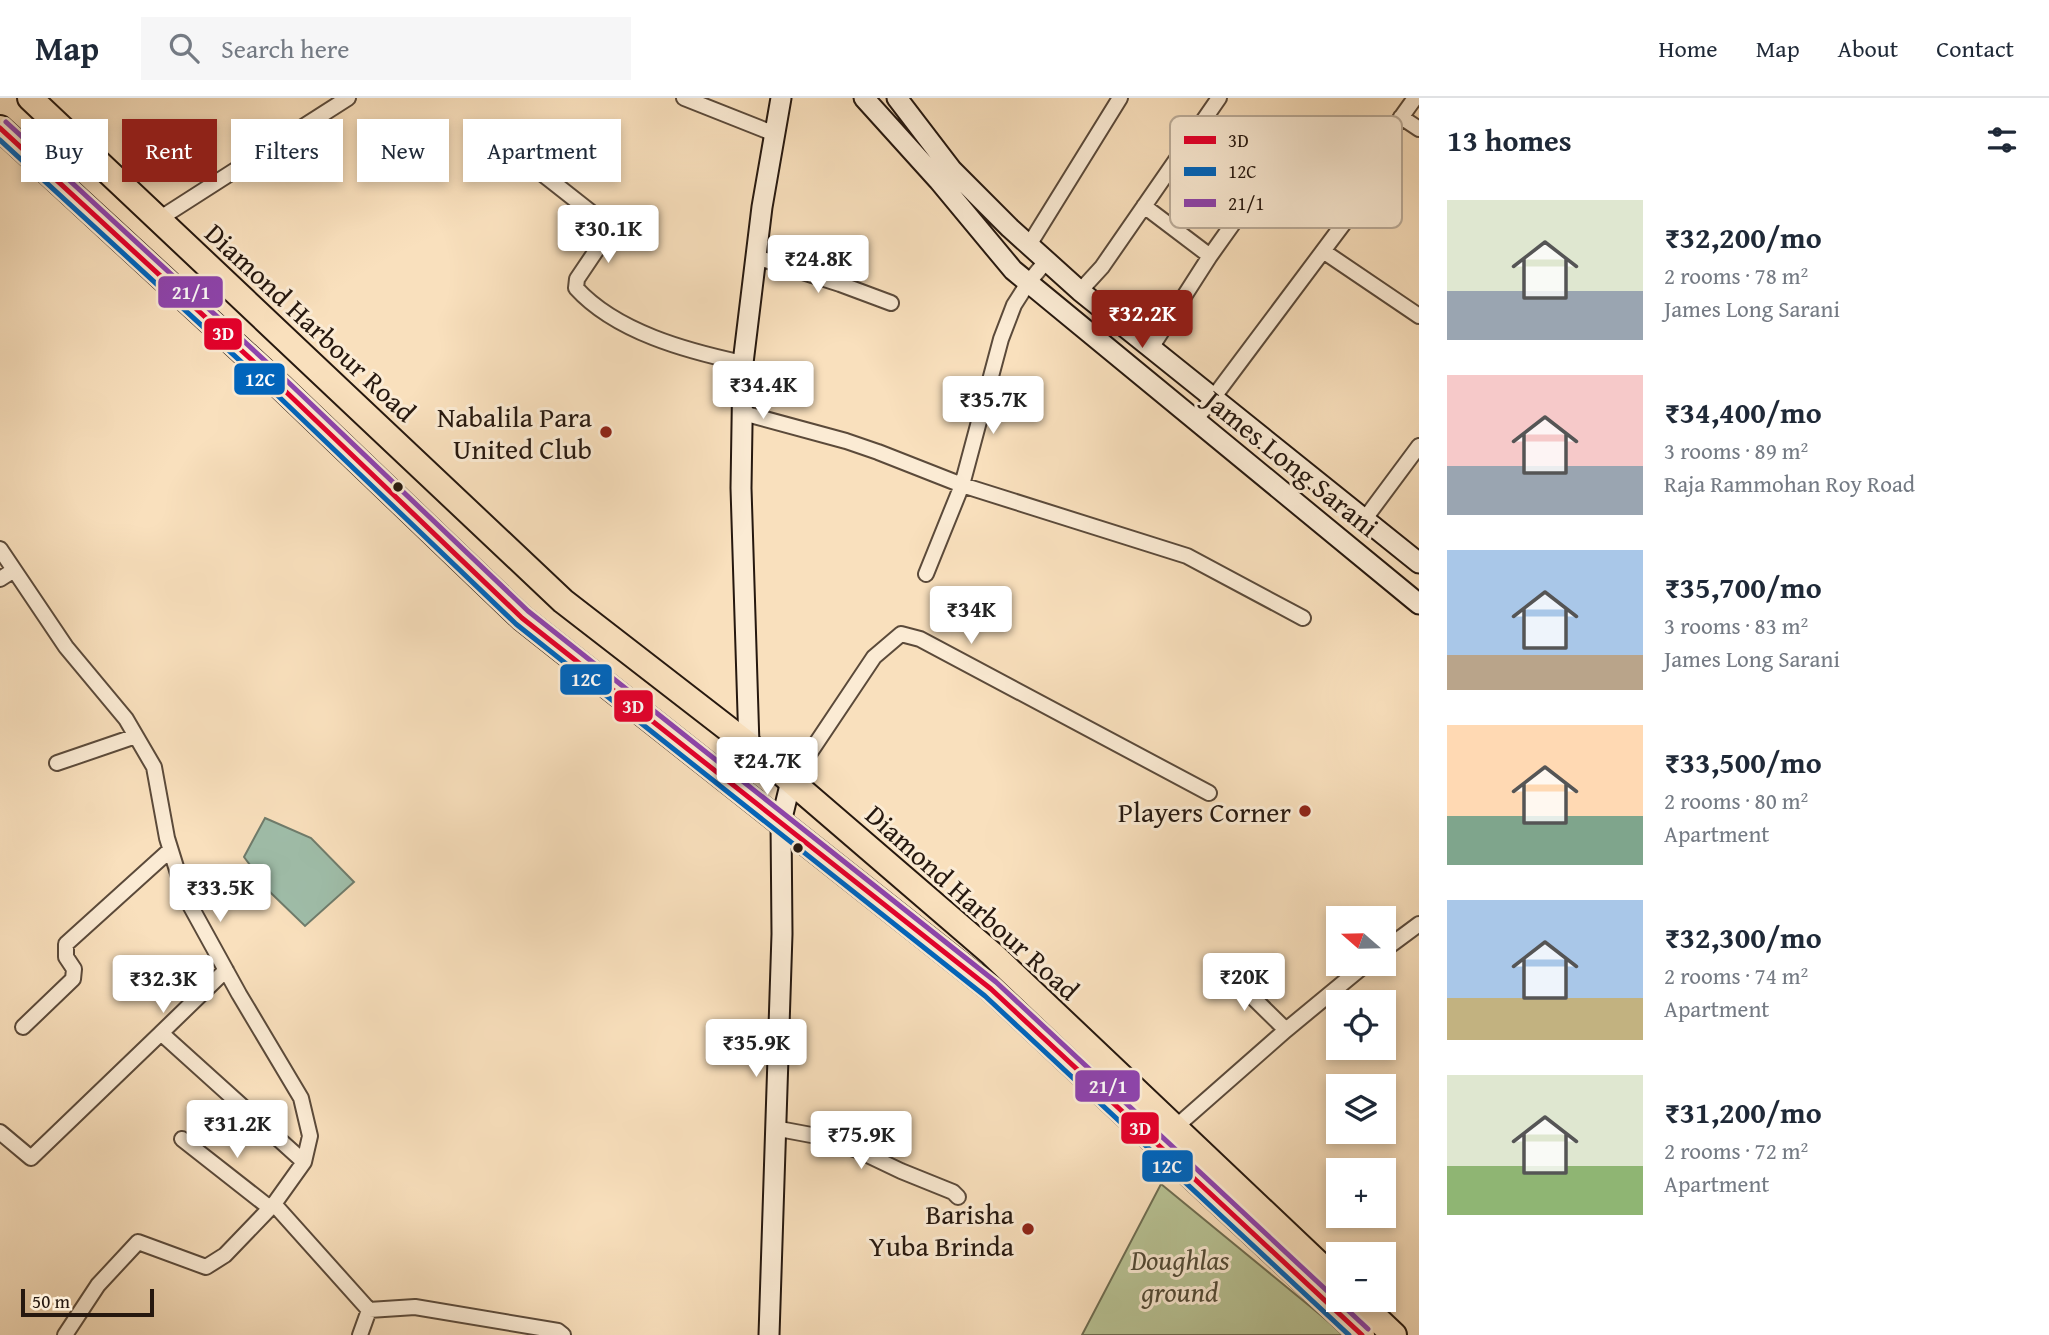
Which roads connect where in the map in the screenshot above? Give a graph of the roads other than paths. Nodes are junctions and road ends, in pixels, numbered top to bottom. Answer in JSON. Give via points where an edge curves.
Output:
{"nodes":[{"id":1,"x":30,"y":98,"type":"edge"},
{"id":2,"x":348,"y":98,"type":"edge"},
{"id":3,"x":684,"y":98,"type":"edge"},
{"id":4,"x":781,"y":98,"type":"edge"},
{"id":5,"x":864,"y":98,"type":"edge"},
{"id":6,"x":897,"y":98,"type":"edge"},
{"id":7,"x":1120,"y":98,"type":"edge"},
{"id":8,"x":1219,"y":98,"type":"edge"},
{"id":9,"x":1415,"y":98,"type":"edge"},
{"id":10,"x":1206,"y":116,"type":"edge"},
{"id":11,"x":1402,"y":116,"type":"edge"},
{"id":12,"x":1402,"y":118,"type":"edge"},
{"id":13,"x":0,"y":128,"type":"edge"},
{"id":14,"x":1419,"y":129,"type":"edge"},
{"id":15,"x":775,"y":134,"type":"junction"},
{"id":16,"x":1170,"y":169,"type":"edge"},
{"id":17,"x":553,"y":182,"type":"edge"},
{"id":18,"x":1144,"y":206,"type":"junction"},
{"id":19,"x":159,"y":219,"type":"junction"},
{"id":20,"x":1170,"y":226,"type":"edge"},
{"id":21,"x":1173,"y":228,"type":"edge"},
{"id":22,"x":1230,"y":228,"type":"edge"},
{"id":23,"x":1340,"y":228,"type":"edge"},
{"id":24,"x":851,"y":244,"type":"dead end"},
{"id":25,"x":1029,"y":244,"type":"junction"},
{"id":26,"x":1323,"y":251,"type":"junction"},
{"id":27,"x":1210,"y":256,"type":"junction"},
{"id":28,"x":756,"y":257,"type":"junction"},
{"id":29,"x":1047,"y":260,"type":"junction"},
{"id":30,"x":1028,"y":283,"type":"junction"},
{"id":31,"x":840,"y":284,"type":"junction"},
{"id":32,"x":1080,"y":291,"type":"junction"},
{"id":33,"x":891,"y":303,"type":"dead end"},
{"id":34,"x":1419,"y":316,"type":"edge"},
{"id":35,"x":1151,"y":348,"type":"junction"},
{"id":36,"x":743,"y":363,"type":"junction"},
{"id":37,"x":336,"y":387,"type":"junction"},
{"id":38,"x":1213,"y":398,"type":"junction"},
{"id":39,"x":743,"y":413,"type":"junction"},
{"id":40,"x":309,"y":414,"type":"junction"},
{"id":41,"x":1195,"y":420,"type":"junction"},
{"id":42,"x":1419,"y":446,"type":"edge"},
{"id":43,"x":962,"y":485,"type":"junction"},
{"id":44,"x":1364,"y":520,"type":"junction"},
{"id":45,"x":0,"y":549,"type":"edge"},
{"id":46,"x":1419,"y":564,"type":"edge"},
{"id":47,"x":14,"y":570,"type":"junction"},
{"id":48,"x":926,"y":574,"type":"dead end"},
{"id":49,"x":0,"y":579,"type":"edge"},
{"id":50,"x":1419,"y":604,"type":"edge"},
{"id":51,"x":1303,"y":618,"type":"dead end"},
{"id":52,"x":136,"y":736,"type":"junction"},
{"id":53,"x":749,"y":745,"type":"junction"},
{"id":54,"x":57,"y":763,"type":"dead end"},
{"id":55,"x":791,"y":781,"type":"junction"},
{"id":56,"x":1209,"y":793,"type":"dead end"},
{"id":57,"x":781,"y":822,"type":"junction"},
{"id":58,"x":170,"y":850,"type":"junction"},
{"id":59,"x":1419,"y":924,"type":"edge"},
{"id":60,"x":1396,"y":941,"type":"edge"},
{"id":61,"x":978,"y":942,"type":"junction"},
{"id":62,"x":959,"y":963,"type":"junction"},
{"id":63,"x":226,"y":970,"type":"junction"},
{"id":64,"x":1226,"y":971,"type":"dead end"},
{"id":65,"x":1351,"y":976,"type":"edge"},
{"id":66,"x":23,"y":1027,"type":"dead end"},
{"id":67,"x":1286,"y":1030,"type":"junction"},
{"id":68,"x":161,"y":1033,"type":"junction"},
{"id":69,"x":774,"y":1128,"type":"junction"},
{"id":70,"x":0,"y":1132,"type":"edge"},
{"id":71,"x":1166,"y":1136,"type":"junction"},
{"id":72,"x":182,"y":1139,"type":"dead end"},
{"id":73,"x":304,"y":1162,"type":"junction"},
{"id":74,"x":958,"y":1197,"type":"dead end"},
{"id":75,"x":272,"y":1206,"type":"junction"},
{"id":76,"x":1326,"y":1272,"type":"edge"},
{"id":77,"x":369,"y":1310,"type":"junction"},
{"id":78,"x":1370,"y":1312,"type":"edge"},
{"id":79,"x":770,"y":1334,"type":"edge"},
{"id":80,"x":65,"y":1335,"type":"edge"},
{"id":81,"x":360,"y":1335,"type":"edge"},
{"id":82,"x":563,"y":1335,"type":"edge"},
{"id":83,"x":1363,"y":1335,"type":"edge"},
{"id":84,"x":1394,"y":1335,"type":"edge"}],
"edges":[{"from":1,"to":19,"type":"highway","name":"Diamond Harbour Road"},
{"from":2,"to":19,"type":"street"},
{"from":3,"to":15,"type":"street"},
{"from":4,"to":15,"type":"main road"},
{"from":5,"to":30,"type":"main road","name":"James Long Sarani"},
{"from":6,"to":25,"type":"main road","via":[[952,170]]},
{"from":7,"to":25,"type":"street"},
{"from":8,"to":10,"type":"street"},
{"from":9,"to":11,"type":"street"},
{"from":12,"to":14,"type":"street"},
{"from":13,"to":40,"type":"highway","name":"Diamond Harbour Road"},
{"from":15,"to":28,"type":"main road"},
{"from":16,"to":18,"type":"street"},
{"from":17,"to":36,"type":"street","via":[[609,229],[577,279],[576,288],[582,295],[636,330],[691,351]]},
{"from":18,"to":20,"type":"street"},
{"from":18,"to":32,"type":"street"},
{"from":19,"to":37,"type":"highway","name":"Diamond Harbour Road"},
{"from":21,"to":27,"type":"street"},
{"from":22,"to":27,"type":"street"},
{"from":23,"to":26,"type":"street"},
{"from":24,"to":31,"type":"street"},
{"from":25,"to":29,"type":"main road"},
{"from":26,"to":34,"type":"street"},
{"from":26,"to":38,"type":"street"},
{"from":27,"to":35,"type":"street"},
{"from":28,"to":31,"type":"street"},
{"from":28,"to":36,"type":"main road"},
{"from":29,"to":30,"type":"street"},
{"from":29,"to":32,"type":"main road"},
{"from":30,"to":41,"type":"main road","name":"James Long Sarani"},
{"from":30,"to":43,"type":"street","via":[[1001,339]]},
{"from":31,"to":33,"type":"street"},
{"from":32,"to":35,"type":"main road"},
{"from":35,"to":38,"type":"main road"},
{"from":36,"to":39,"type":"main road"},
{"from":37,"to":40,"type":"highway"},
{"from":37,"to":53,"type":"highway","name":"Diamond Harbour Road","via":[[563,600]]},
{"from":38,"to":41,"type":"street"},
{"from":38,"to":44,"type":"main road"},
{"from":39,"to":43,"type":"street","via":[[867,448]]},
{"from":39,"to":53,"type":"main road"},
{"from":40,"to":57,"type":"highway","name":"Diamond Harbour Road","via":[[522,618]]},
{"from":41,"to":50,"type":"main road","name":"James Long Sarani"},
{"from":42,"to":44,"type":"street"},
{"from":43,"to":48,"type":"street"},
{"from":43,"to":51,"type":"street","via":[[1187,556]]},
{"from":44,"to":46,"type":"main road"},
{"from":45,"to":47,"type":"street"},
{"from":47,"to":49,"type":"street"},
{"from":47,"to":52,"type":"street","via":[[65,647]]},
{"from":52,"to":54,"type":"street"},
{"from":52,"to":58,"type":"street","via":[[155,767]]},
{"from":53,"to":55,"type":"highway","name":"Diamond Harbour Road"},
{"from":55,"to":56,"type":"street","via":[[874,657],[901,634],[920,639]]},
{"from":55,"to":57,"type":"main road"},
{"from":55,"to":61,"type":"highway","name":"Diamond Harbour Road"},
{"from":57,"to":62,"type":"highway","name":"Diamond Harbour Road"},
{"from":57,"to":69,"type":"main road","via":[[782,934]]},
{"from":58,"to":63,"type":"street","via":[[185,896]]},
{"from":58,"to":66,"type":"street","via":[[66,944],[73,979]]},
{"from":59,"to":60,"type":"street"},
{"from":61,"to":62,"type":"highway"},
{"from":61,"to":71,"type":"highway","name":"Diamond Harbour Road"},
{"from":62,"to":71,"type":"highway","name":"Diamond Harbour Road"},
{"from":63,"to":68,"type":"street"},
{"from":63,"to":73,"type":"street","via":[[301,1098],[310,1136]]},
{"from":64,"to":67,"type":"street"},
{"from":65,"to":67,"type":"street"},
{"from":67,"to":71,"type":"street"},
{"from":68,"to":70,"type":"street","via":[[31,1158]]},
{"from":68,"to":73,"type":"street"},
{"from":69,"to":74,"type":"street","via":[[822,1137],[857,1150]]},
{"from":69,"to":79,"type":"main road"},
{"from":71,"to":76,"type":"highway","name":"Diamond Harbour Road"},
{"from":71,"to":83,"type":"highway","name":"Diamond Harbour Road"},
{"from":72,"to":75,"type":"street"},
{"from":73,"to":75,"type":"street"},
{"from":75,"to":77,"type":"street"},
{"from":75,"to":80,"type":"street","via":[[225,1255],[206,1267],[138,1242],[99,1285]]},
{"from":77,"to":81,"type":"street"},
{"from":77,"to":82,"type":"street","via":[[415,1307]]},
{"from":78,"to":84,"type":"highway"}]}
